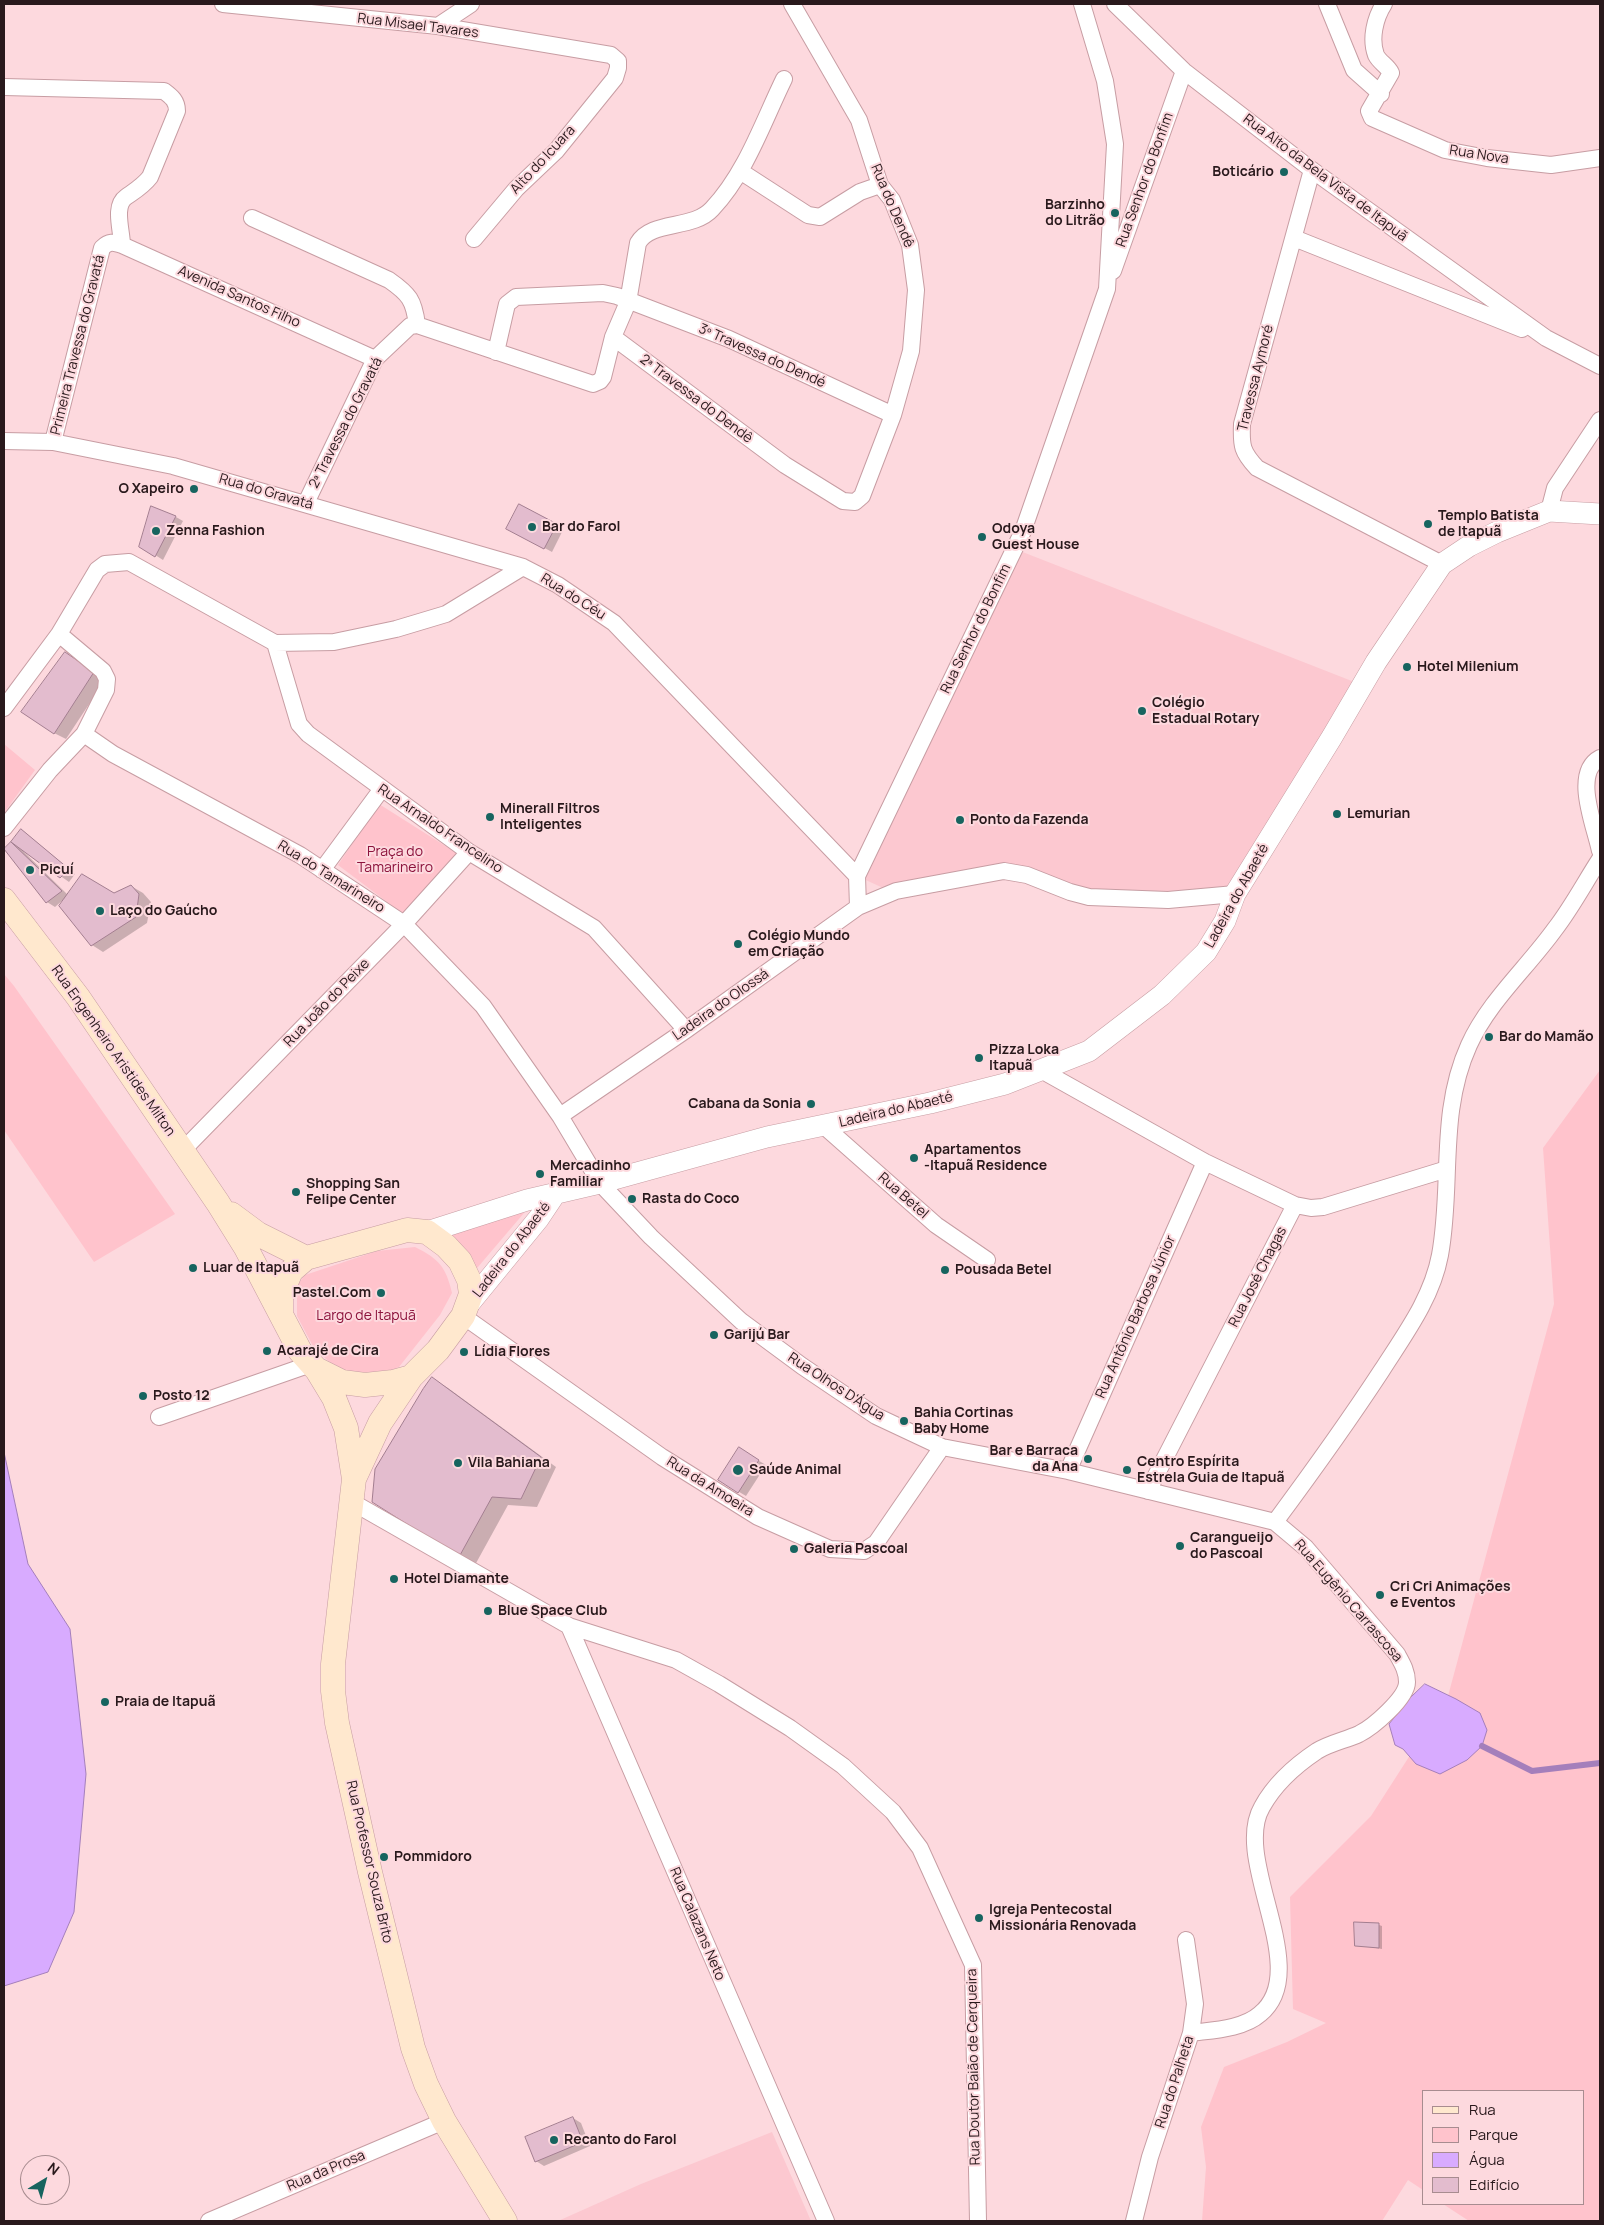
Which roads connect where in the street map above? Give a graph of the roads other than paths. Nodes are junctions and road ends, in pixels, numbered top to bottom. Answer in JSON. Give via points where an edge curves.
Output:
{"nodes":[{"id":1,"x":233,"y":4,"type":"edge"},
{"id":2,"x":471,"y":4,"type":"edge"},
{"id":3,"x":792,"y":4,"type":"edge"},
{"id":4,"x":1082,"y":4,"type":"edge"},
{"id":5,"x":1115,"y":4,"type":"edge"},
{"id":6,"x":1327,"y":4,"type":"edge"},
{"id":7,"x":1384,"y":4,"type":"edge"},
{"id":8,"x":438,"y":26,"type":"junction"},
{"id":9,"x":612,"y":56,"type":"joint"},
{"id":10,"x":1184,"y":71,"type":"junction"},
{"id":11,"x":784,"y":79,"type":"dead end"},
{"id":12,"x":4,"y":86,"type":"edge"},
{"id":13,"x":1381,"y":94,"type":"junction"},
{"id":14,"x":1600,"y":158,"type":"edge"},
{"id":15,"x":1312,"y":170,"type":"junction"},
{"id":16,"x":740,"y":171,"type":"junction"},
{"id":17,"x":880,"y":185,"type":"junction"},
{"id":18,"x":252,"y":218,"type":"dead end"},
{"id":19,"x":1294,"y":238,"type":"junction"},
{"id":20,"x":474,"y":239,"type":"dead end"},
{"id":21,"x":122,"y":245,"type":"junction"},
{"id":22,"x":1106,"y":289,"type":"junction"},
{"id":23,"x":628,"y":302,"type":"junction"},
{"id":24,"x":417,"y":325,"type":"junction"},
{"id":25,"x":613,"y":337,"type":"junction"},
{"id":26,"x":1546,"y":338,"type":"junction"},
{"id":27,"x":496,"y":352,"type":"junction"},
{"id":28,"x":376,"y":359,"type":"junction"},
{"id":29,"x":1600,"y":366,"type":"edge"},
{"id":30,"x":893,"y":415,"type":"junction"},
{"id":31,"x":1600,"y":420,"type":"edge"},
{"id":32,"x":4,"y":441,"type":"edge"},
{"id":33,"x":53,"y":442,"type":"junction"},
{"id":34,"x":868,"y":480,"type":"joint"},
{"id":35,"x":306,"y":503,"type":"junction"},
{"id":36,"x":1549,"y":511,"type":"junction"},
{"id":37,"x":1600,"y":514,"type":"edge"},
{"id":38,"x":1442,"y":564,"type":"junction"},
{"id":39,"x":523,"y":567,"type":"junction"},
{"id":40,"x":59,"y":634,"type":"junction"},
{"id":41,"x":275,"y":643,"type":"junction"},
{"id":42,"x":4,"y":708,"type":"edge"},
{"id":43,"x":84,"y":734,"type":"junction"},
{"id":44,"x":1600,"y":758,"type":"edge"},
{"id":45,"x":381,"y":790,"type":"junction"},
{"id":46,"x":4,"y":828,"type":"edge"},
{"id":47,"x":1600,"y":851,"type":"edge"},
{"id":48,"x":468,"y":852,"type":"junction"},
{"id":49,"x":1600,"y":859,"type":"edge"},
{"id":50,"x":322,"y":870,"type":"junction"},
{"id":51,"x":857,"y":876,"type":"junction"},
{"id":52,"x":1235,"y":894,"type":"junction"},
{"id":53,"x":4,"y":900,"type":"edge"},
{"id":54,"x":858,"y":907,"type":"junction"},
{"id":55,"x":404,"y":924,"type":"junction"},
{"id":56,"x":686,"y":1030,"type":"junction"},
{"id":57,"x":1041,"y":1070,"type":"junction"},
{"id":58,"x":560,"y":1116,"type":"junction"},
{"id":59,"x":824,"y":1126,"type":"junction"},
{"id":60,"x":182,"y":1151,"type":"junction"},
{"id":61,"x":1205,"y":1162,"type":"junction"},
{"id":62,"x":1447,"y":1170,"type":"junction"},
{"id":63,"x":600,"y":1184,"type":"junction"},
{"id":64,"x":555,"y":1194,"type":"junction"},
{"id":65,"x":218,"y":1203,"type":"junction"},
{"id":66,"x":1295,"y":1205,"type":"junction"},
{"id":67,"x":427,"y":1232,"type":"junction"},
{"id":68,"x":306,"y":1258,"type":"junction"},
{"id":69,"x":987,"y":1260,"type":"dead end"},
{"id":70,"x":465,"y":1311,"type":"junction"},
{"id":71,"x":281,"y":1313,"type":"junction"},
{"id":72,"x":314,"y":1367,"type":"junction"},
{"id":73,"x":411,"y":1377,"type":"junction"},
{"id":74,"x":159,"y":1416,"type":"dead end"},
{"id":75,"x":942,"y":1447,"type":"junction"},
{"id":76,"x":1068,"y":1471,"type":"junction"},
{"id":77,"x":353,"y":1490,"type":"junction"},
{"id":78,"x":1148,"y":1491,"type":"junction"},
{"id":79,"x":1275,"y":1522,"type":"junction"},
{"id":80,"x":569,"y":1626,"type":"junction"},
{"id":81,"x":1186,"y":1940,"type":"dead end"},
{"id":82,"x":1192,"y":2033,"type":"junction"},
{"id":83,"x":444,"y":2121,"type":"junction"},
{"id":84,"x":209,"y":2221,"type":"edge"},
{"id":85,"x":505,"y":2221,"type":"edge"},
{"id":86,"x":826,"y":2221,"type":"edge"},
{"id":87,"x":978,"y":2221,"type":"edge"},
{"id":88,"x":1134,"y":2221,"type":"edge"}],
"edges":[{"from":1,"to":8,"type":"street","name":"Rua Misael Tavares"},
{"from":2,"to":8,"type":"street"},
{"from":3,"to":17,"type":"street","name":"Rua do Dendê","via":[[859,120]]},
{"from":4,"to":22,"type":"street","name":"Rua Senhor do Bonfim","via":[[1105,81],[1115,144]]},
{"from":5,"to":10,"type":"street","name":"Rua Alto da Bela Vista de Itapuã"},
{"from":6,"to":13,"type":"street","via":[[1354,70]]},
{"from":7,"to":13,"type":"street","via":[[1375,26],[1374,42],[1377,56],[1391,73]]},
{"from":8,"to":9,"type":"street","name":"Rua Misael Tavares"},
{"from":9,"to":20,"type":"street","name":"Alto do Icuara","via":[[618,61],[615,78],[556,150],[516,189]]},
{"from":10,"to":15,"type":"street","name":"Rua Alto da Bela Vista de Itapuã"},
{"from":10,"to":22,"type":"street","name":"Rua Senhor do Bonfim"},
{"from":11,"to":16,"type":"street"},
{"from":12,"to":21,"type":"street","via":[[164,91],[174,99],[177,112],[150,177],[120,205]]},
{"from":13,"to":14,"type":"street","name":"Rua Nova","via":[[1369,111],[1372,118],[1446,150],[1550,165]]},
{"from":15,"to":19,"type":"street","name":"Travessa Aymoré"},
{"from":15,"to":26,"type":"street","name":"Rua Alto da Bela Vista de Itapuã"},
{"from":16,"to":17,"type":"street","via":[[814,217],[820,217],[860,192]]},
{"from":16,"to":23,"type":"street","via":[[712,210],[695,221],[644,234],[638,242]]},
{"from":17,"to":30,"type":"street","name":"Rua do Dendê","via":[[892,200],[910,245],[916,290],[912,351]]},
{"from":18,"to":24,"type":"street","via":[[389,280],[407,292],[415,307]]},
{"from":19,"to":26,"type":"street","name":"Rua Alto da Bela Vista de Itapuã"},
{"from":19,"to":38,"type":"street","name":"Travessa Aymoré","via":[[1242,424],[1241,442],[1245,455],[1257,468]]},
{"from":21,"to":28,"type":"street","name":"Avenida Santos Filho"},
{"from":21,"to":33,"type":"street","name":"Primeira Travessa do Gravatá","via":[[114,242],[102,248]]},
{"from":22,"to":51,"type":"street","name":"Rua Senhor do Bonfim","via":[[1024,531]]},
{"from":23,"to":25,"type":"street"},
{"from":23,"to":27,"type":"street","via":[[603,293],[516,296],[507,304]]},
{"from":23,"to":30,"type":"street","name":"3º Travessa do Dendé","via":[[729,339]]},
{"from":24,"to":27,"type":"street"},
{"from":24,"to":28,"type":"street","name":"2ª Travessa do Gravatá","via":[[403,331]]},
{"from":25,"to":27,"type":"street","via":[[603,376],[593,384]]},
{"from":25,"to":34,"type":"street","name":"2ª Travessa do Dendê","via":[[785,465],[843,501],[855,502],[862,496]]},
{"from":26,"to":29,"type":"street","name":"Rua Alto da Bela Vista de Itapuã"},
{"from":28,"to":35,"type":"street","name":"2ª Travessa do Gravatá"},
{"from":30,"to":34,"type":"street","name":"Rua do Dendê"},
{"from":31,"to":36,"type":"street","via":[[1555,488]]},
{"from":32,"to":33,"type":"street","name":"Rua do Gravatá"},
{"from":33,"to":35,"type":"street","name":"Rua do Gravatá","via":[[173,466]]},
{"from":35,"to":39,"type":"street","name":"Rua do Gravatá"},
{"from":36,"to":37,"type":"street","name":"Ladeira do Abaeté"},
{"from":36,"to":38,"type":"street","name":"Ladeira do Abaeté","via":[[1497,532]]},
{"from":38,"to":52,"type":"street","name":"Ladeira do Abaeté","via":[[1380,655]]},
{"from":39,"to":41,"type":"street","via":[[446,614],[334,642]]},
{"from":39,"to":51,"type":"street","name":"Rua do Céu","via":[[558,585],[614,623]]},
{"from":40,"to":41,"type":"street","via":[[97,570],[115,561],[129,562]]},
{"from":40,"to":42,"type":"street"},
{"from":40,"to":43,"type":"street","via":[[103,671],[107,679],[106,690]]},
{"from":41,"to":45,"type":"street","name":"Rua Arnaldo Francelino","via":[[299,724]]},
{"from":43,"to":46,"type":"street","via":[[50,770]]},
{"from":43,"to":50,"type":"street","name":"Rua do Tamarineiro","via":[[113,754]]},
{"from":44,"to":47,"type":"street","via":[[1588,770],[1585,786]]},
{"from":45,"to":48,"type":"street","name":"Rua Arnaldo Francelino"},
{"from":45,"to":50,"type":"street"},
{"from":48,"to":55,"type":"street","name":"Rua João do Peixe"},
{"from":48,"to":56,"type":"street","name":"Rua Arnaldo Francelino","via":[[594,928]]},
{"from":49,"to":62,"type":"street","via":[[1556,929],[1486,1014],[1469,1045],[1455,1081],[1450,1109]]},
{"from":50,"to":55,"type":"street","name":"Rua do Tamarineiro"},
{"from":51,"to":54,"type":"street","name":"Rua Senhor do Bonfim"},
{"from":52,"to":54,"type":"street","name":"Ladeira do Olossá","via":[[1168,900],[1098,898],[1070,892],[1027,875],[1004,871],[896,891]]},
{"from":52,"to":57,"type":"street","name":"Ladeira do Abaeté","via":[[1225,922],[1206,952],[1162,996],[1090,1050]]},
{"from":53,"to":60,"type":"main road","name":"Rua Engenheiro Aristides Milton","via":[[75,994]]},
{"from":54,"to":56,"type":"street","name":"Ladeira do Olossá"},
{"from":55,"to":58,"type":"street","name":"Rua do Tamarineiro","via":[[483,1006]]},
{"from":55,"to":60,"type":"street","name":"Rua João do Peixe"},
{"from":56,"to":58,"type":"street","name":"Ladeira do Olossá"},
{"from":57,"to":59,"type":"street","name":"Ladeira do Abaeté","via":[[1005,1084],[930,1104]]},
{"from":57,"to":61,"type":"street"},
{"from":58,"to":63,"type":"street","name":"Rua do Tamarineiro"},
{"from":59,"to":63,"type":"street","name":"Ladeira do Abaeté","via":[[767,1137]]},
{"from":59,"to":69,"type":"street","name":"Rua Betel","via":[[936,1225]]},
{"from":60,"to":65,"type":"main road","name":"Rua Engenheiro Aristides Milton"},
{"from":61,"to":66,"type":"street"},
{"from":61,"to":76,"type":"street","name":"Rua Antônio Barbosa Júnior"},
{"from":62,"to":66,"type":"street","via":[[1323,1207]]},
{"from":62,"to":79,"type":"street","via":[[1440,1256],[1429,1294],[1336,1440]]},
{"from":63,"to":64,"type":"street","name":"Ladeira do Abaeté"},
{"from":63,"to":75,"type":"street","name":"Rua Olhos D'Água","via":[[651,1237],[741,1320],[876,1416]]},
{"from":64,"to":67,"type":"street","name":"Ladeira do Abaeté"},
{"from":64,"to":70,"type":"street","name":"Ladeira do Abaeté"},
{"from":65,"to":68,"type":"main road","name":"Rua Engenheiro Aristides Milton","via":[[258,1234]]},
{"from":65,"to":71,"type":"main road","name":"Rua Engenheiro Aristides Milton"},
{"from":66,"to":78,"type":"street","name":"Rua José Chagas"},
{"from":67,"to":68,"type":"main road","via":[[407,1230]]},
{"from":67,"to":70,"type":"main road","via":[[460,1261],[469,1280],[471,1294]]},
{"from":68,"to":71,"type":"main road","via":[[291,1271],[281,1298]]},
{"from":70,"to":73,"type":"main road","via":[[438,1350]]},
{"from":70,"to":75,"type":"street","name":"Rua da Amoeira","via":[[678,1467],[758,1517],[830,1549],[864,1551],[876,1543]]},
{"from":71,"to":72,"type":"main road","via":[[300,1350]]},
{"from":72,"to":73,"type":"main road","via":[[342,1382],[365,1385]]},
{"from":72,"to":74,"type":"street"},
{"from":72,"to":77,"type":"main road","name":"Rua Professor Souza Brito","via":[[334,1398],[346,1428]]},
{"from":73,"to":77,"type":"main road","name":"Rua Professor Souza Brito","via":[[380,1423]]},
{"from":75,"to":76,"type":"street","name":"Rua Olhos D'Água"},
{"from":76,"to":78,"type":"street","name":"Rua Olhos D'Água"},
{"from":77,"to":80,"type":"street","name":"Rua Doutor Baião de Cerqueira"},
{"from":77,"to":83,"type":"main road","name":"Rua Professor Souza Brito","via":[[333,1664],[337,1723],[413,2048]]},
{"from":78,"to":79,"type":"street","name":"Rua Olhos D'Água"},
{"from":79,"to":82,"type":"street","name":"Rua Eugênio Carrascosa","via":[[1306,1548],[1397,1654],[1405,1668],[1408,1684],[1386,1715],[1361,1733],[1318,1750],[1276,1784],[1260,1809],[1255,1832],[1258,1864],[1280,1960],[1276,1994],[1260,2014],[1237,2026]]},
{"from":80,"to":86,"type":"street","name":"Rua Calazans Neto"},
{"from":80,"to":87,"type":"street","name":"Rua Doutor Baião de Cerqueira","via":[[676,1660],[790,1728],[843,1766],[893,1812],[920,1848],[973,1965]]},
{"from":81,"to":82,"type":"street","name":"Rua do Palheta","via":[[1195,2004]]},
{"from":82,"to":88,"type":"street","name":"Rua do Palheta","via":[[1150,2157]]},
{"from":83,"to":84,"type":"street","name":"Rua da Prosa"},
{"from":83,"to":85,"type":"main road","name":"Rua Professor Souza Brito"}]}
